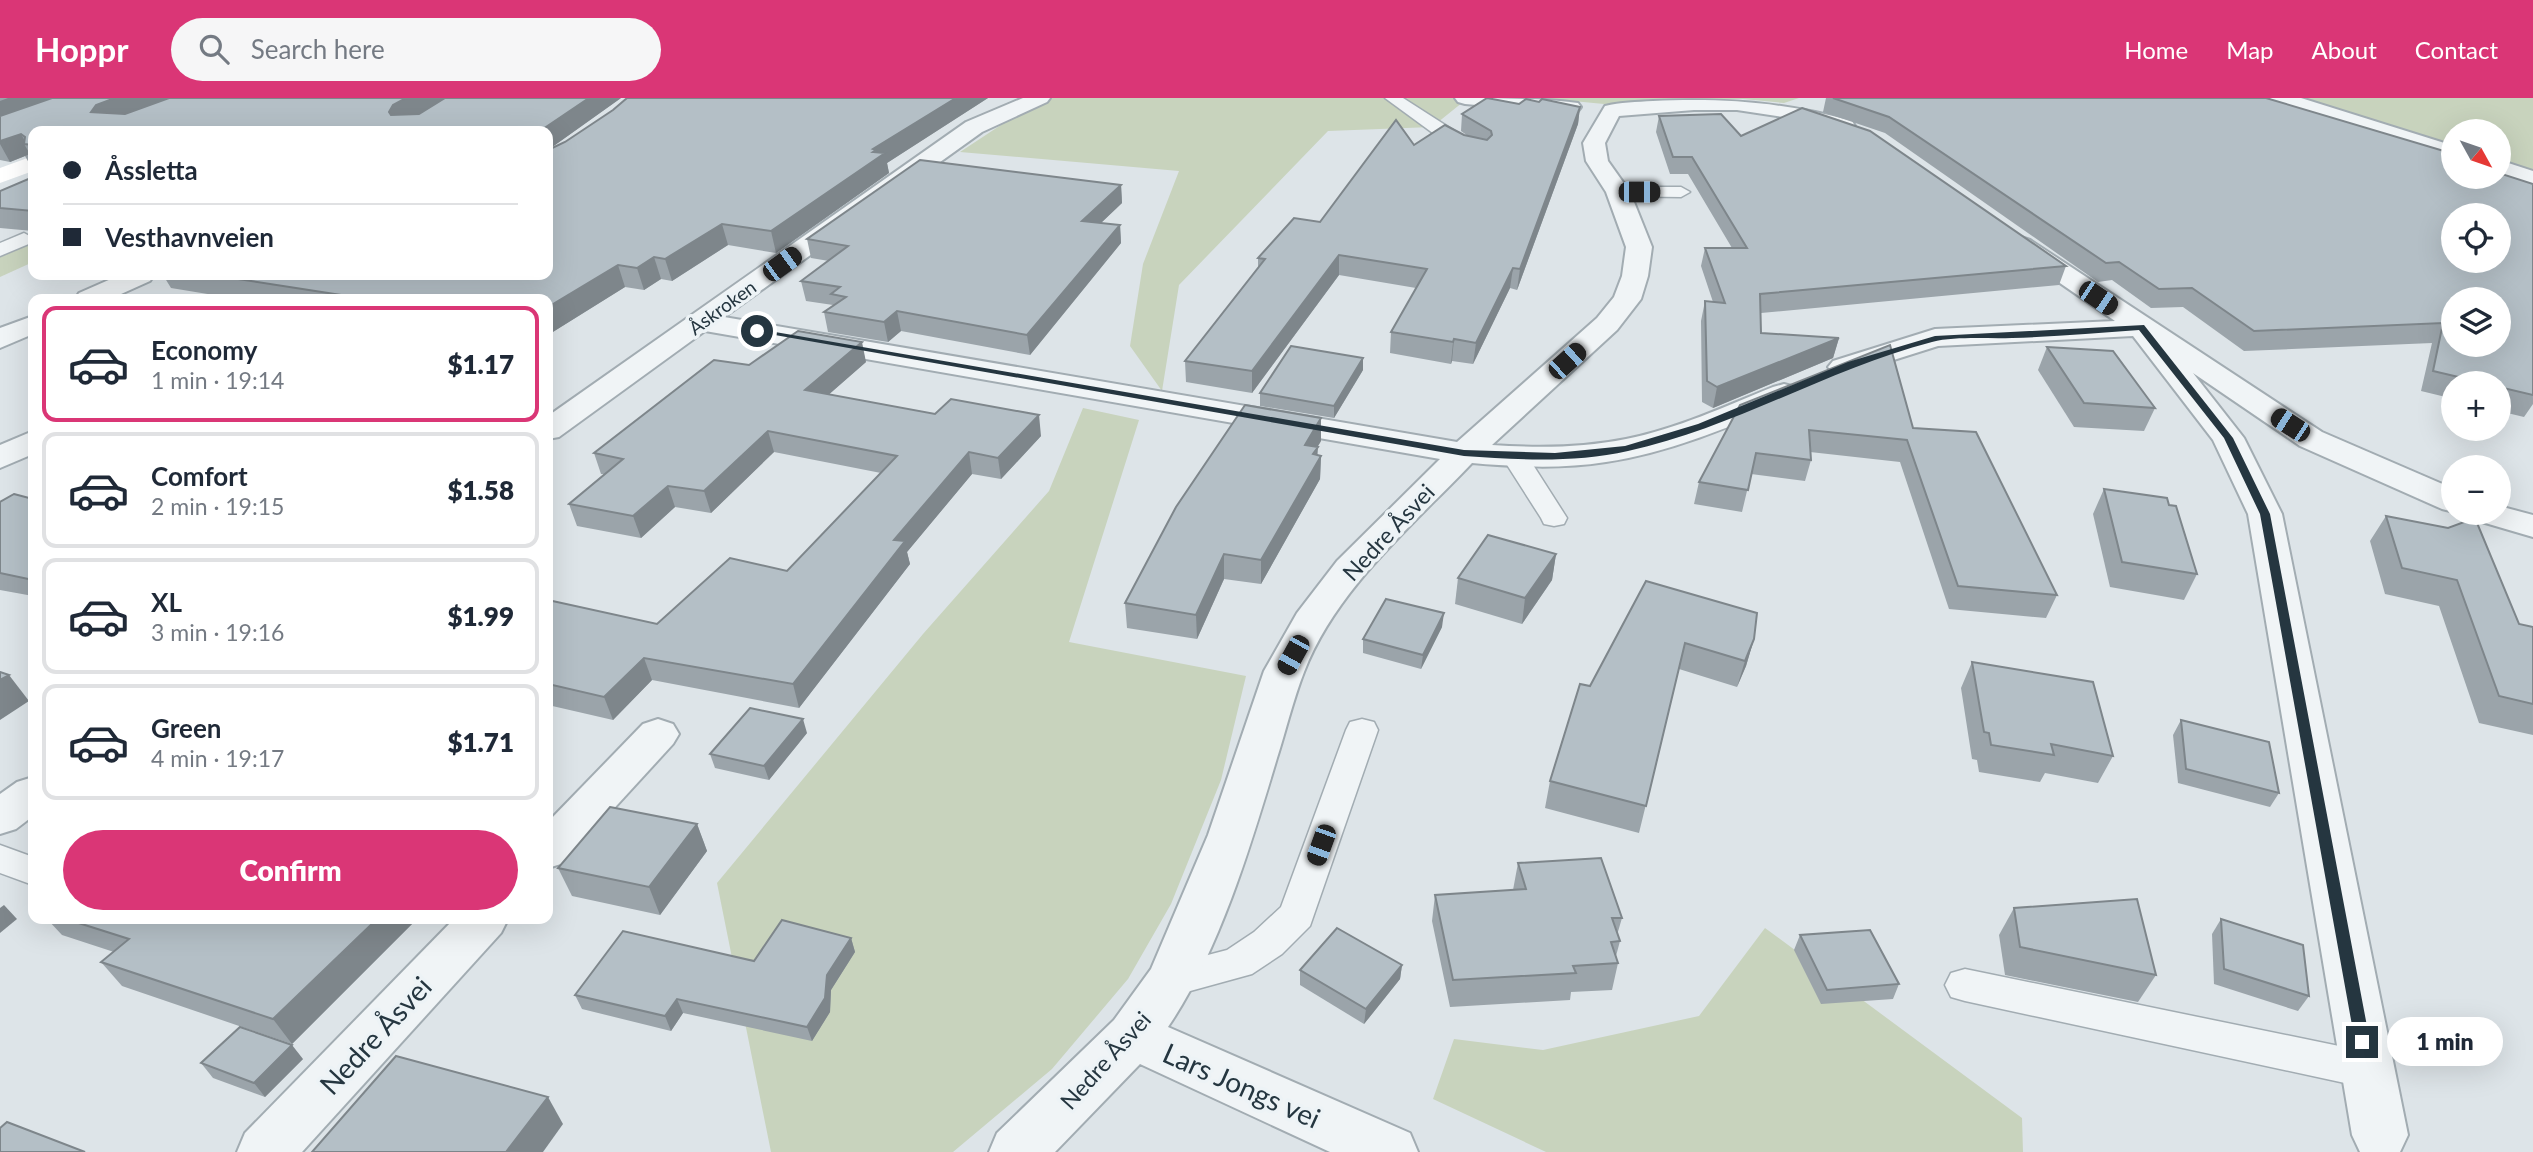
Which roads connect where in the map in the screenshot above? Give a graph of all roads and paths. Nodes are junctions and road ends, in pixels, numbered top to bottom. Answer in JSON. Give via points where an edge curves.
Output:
{"nodes":[{"id":1,"x":1040,"y":98,"type":"edge"},
{"id":2,"x":1393,"y":98,"type":"edge"},
{"id":3,"x":1465,"y":98,"type":"edge"},
{"id":4,"x":2280,"y":98,"type":"edge"},
{"id":5,"x":1612,"y":110,"type":"junction"},
{"id":6,"x":1875,"y":140,"type":"edge"},
{"id":7,"x":2441,"y":149,"type":"edge"},
{"id":8,"x":1479,"y":151,"type":"edge"},
{"id":9,"x":28,"y":165,"type":"edge"},
{"id":10,"x":2511,"y":171,"type":"edge"},
{"id":11,"x":0,"y":176,"type":"edge"},
{"id":12,"x":2533,"y":178,"type":"edge"},
{"id":13,"x":1618,"y":192,"type":"junction"},
{"id":14,"x":1681,"y":192,"type":"dead end"},
{"id":15,"x":1997,"y":227,"type":"edge"},
{"id":16,"x":24,"y":239,"type":"edge"},
{"id":17,"x":0,"y":250,"type":"edge"},
{"id":18,"x":130,"y":280,"type":"edge"},
{"id":19,"x":100,"y":294,"type":"edge"},
{"id":20,"x":702,"y":322,"type":"junction"},
{"id":21,"x":28,"y":326,"type":"edge"},
{"id":22,"x":2141,"y":327,"type":"junction"},
{"id":23,"x":0,"y":339,"type":"edge"},
{"id":24,"x":553,"y":426,"type":"edge"},
{"id":25,"x":28,"y":444,"type":"edge"},
{"id":26,"x":1464,"y":453,"type":"junction"},
{"id":27,"x":1514,"y":457,"type":"junction"},
{"id":28,"x":0,"y":458,"type":"edge"},
{"id":29,"x":2441,"y":496,"type":"edge"},
{"id":30,"x":1554,"y":518,"type":"dead end"},
{"id":31,"x":2511,"y":520,"type":"edge"},
{"id":32,"x":2533,"y":526,"type":"edge"},
{"id":33,"x":1362,"y":730,"type":"dead end"},
{"id":34,"x":658,"y":734,"type":"dead end"},
{"id":35,"x":28,"y":797,"type":"edge"},
{"id":36,"x":0,"y":817,"type":"edge"},
{"id":37,"x":553,"y":846,"type":"edge"},
{"id":38,"x":0,"y":859,"type":"edge"},
{"id":39,"x":28,"y":869,"type":"edge"},
{"id":40,"x":479,"y":924,"type":"edge"},
{"id":41,"x":1172,"y":980,"type":"junction"},
{"id":42,"x":1965,"y":985,"type":"dead end"},
{"id":43,"x":1133,"y":1036,"type":"junction"},
{"id":44,"x":2368,"y":1070,"type":"junction"},
{"id":45,"x":2380,"y":1135,"type":"dead end"},
{"id":46,"x":265,"y":1152,"type":"edge"},
{"id":47,"x":1017,"y":1152,"type":"edge"},
{"id":48,"x":1390,"y":1152,"type":"edge"}],
"edges":[{"from":1,"to":20,"type":"street","name":"Åskroken","via":[[974,127]]},
{"from":2,"to":8,"type":"lane"},
{"from":3,"to":5,"type":"street"},
{"from":4,"to":7,"type":"street"},
{"from":5,"to":6,"type":"street","via":[[1720,103],[1768,107],[1808,115]]},
{"from":5,"to":13,"type":"street","name":"Nedre Åsvei","via":[[1594,143],[1597,161]]},
{"from":9,"to":11,"type":"main road"},
{"from":10,"to":12,"type":"street"},
{"from":13,"to":14,"type":"lane"},
{"from":13,"to":26,"type":"street","name":"Nedre Åsvei","via":[[1639,247],[1627,299],[1607,324]]},
{"from":15,"to":22,"type":"street"},
{"from":16,"to":17,"type":"lane"},
{"from":18,"to":19,"type":"street"},
{"from":20,"to":24,"type":"street","name":"Åskroken"},
{"from":20,"to":26,"type":"street"},
{"from":21,"to":23,"type":"street"},
{"from":22,"to":27,"type":"street","via":[[1935,338],[1852,364],[1701,426],[1626,449]]},
{"from":22,"to":29,"type":"street","via":[[2311,439]]},
{"from":22,"to":44,"type":"street","via":[[2228,438],[2265,514]]},
{"from":25,"to":28,"type":"street"},
{"from":26,"to":27,"type":"street"},
{"from":26,"to":41,"type":"street","name":"Nedre Åsvei","via":[[1350,569],[1311,622],[1284,671],[1231,835]]},
{"from":27,"to":30,"type":"lane"},
{"from":31,"to":32,"type":"street"},
{"from":33,"to":41,"type":"lane","via":[[1297,915],[1238,963]]},
{"from":34,"to":37,"type":"street"},
{"from":35,"to":36,"type":"street"},
{"from":38,"to":39,"type":"lane"},
{"from":40,"to":46,"type":"street","name":"Nedre Åsvei"},
{"from":41,"to":43,"type":"street","name":"Nedre Åsvei"},
{"from":42,"to":44,"type":"lane"},
{"from":43,"to":47,"type":"street","name":"Nedre Åsvei"},
{"from":43,"to":48,"type":"street","name":"Lars Jongs vei"},
{"from":44,"to":45,"type":"street"}]}
